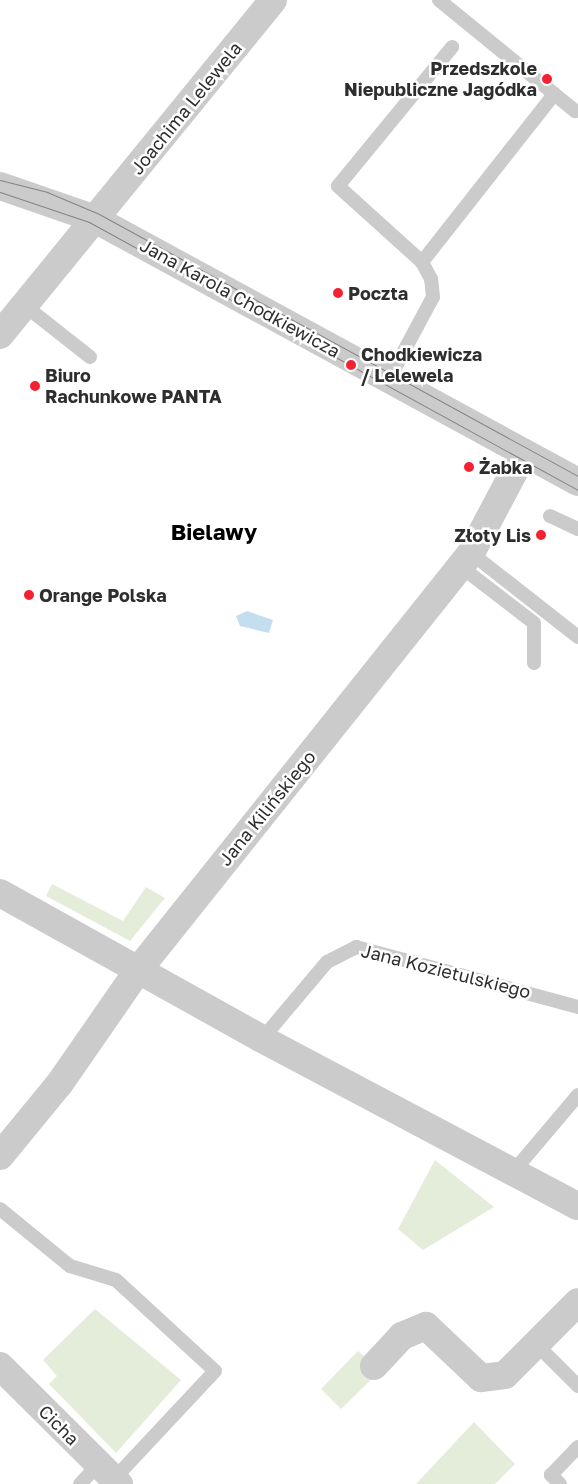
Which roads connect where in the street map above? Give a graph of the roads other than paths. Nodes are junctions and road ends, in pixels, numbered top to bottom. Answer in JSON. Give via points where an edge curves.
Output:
{"nodes":[{"id":1,"x":273,"y":0,"type":"edge"},
{"id":2,"x":439,"y":0,"type":"edge"},
{"id":3,"x":452,"y":47,"type":"dead end"},
{"id":4,"x":554,"y":94,"type":"junction"},
{"id":5,"x":575,"y":112,"type":"dead end"},
{"id":6,"x":0,"y":186,"type":"edge"},
{"id":7,"x":94,"y":218,"type":"junction"},
{"id":8,"x":422,"y":262,"type":"junction"},
{"id":9,"x":24,"y":305,"type":"junction"},
{"id":10,"x":0,"y":335,"type":"edge"},
{"id":11,"x":90,"y":357,"type":"dead end"},
{"id":12,"x":388,"y":379,"type":"junction"},
{"id":13,"x":524,"y":453,"type":"junction"},
{"id":14,"x":578,"y":482,"type":"edge"},
{"id":15,"x":550,"y":516,"type":"dead end"},
{"id":16,"x":578,"y":529,"type":"edge"},
{"id":17,"x":466,"y":559,"type":"junction"},
{"id":18,"x":578,"y":637,"type":"edge"},
{"id":19,"x":534,"y":663,"type":"dead end"},
{"id":20,"x":0,"y":893,"type":"edge"},
{"id":21,"x":139,"y":968,"type":"junction"},
{"id":22,"x":578,"y":1007,"type":"edge"},
{"id":23,"x":262,"y":1039,"type":"junction"},
{"id":24,"x":578,"y":1095,"type":"edge"},
{"id":25,"x":0,"y":1156,"type":"edge"},
{"id":26,"x":513,"y":1172,"type":"junction"},
{"id":27,"x":578,"y":1206,"type":"edge"},
{"id":28,"x":0,"y":1209,"type":"edge"},
{"id":29,"x":578,"y":1302,"type":"edge"},
{"id":30,"x":536,"y":1343,"type":"junction"},
{"id":31,"x":0,"y":1366,"type":"edge"},
{"id":32,"x":374,"y":1366,"type":"dead end"},
{"id":33,"x":578,"y":1386,"type":"edge"},
{"id":34,"x":578,"y":1447,"type":"edge"},
{"id":35,"x":111,"y":1476,"type":"edge"},
{"id":36,"x":80,"y":1484,"type":"edge"},
{"id":37,"x":560,"y":1484,"type":"edge"}],
"edges":[{"from":1,"to":7,"type":"street","name":"Joachima Lelewela"},
{"from":2,"to":4,"type":"lane"},
{"from":3,"to":8,"type":"lane","via":[[338,186]]},
{"from":4,"to":5,"type":"lane"},
{"from":4,"to":8,"type":"lane"},
{"from":6,"to":7,"type":"street","name":"Jana Karola Chodkiewicza"},
{"from":7,"to":9,"type":"street","name":"Joachima Lelewela"},
{"from":7,"to":12,"type":"street","name":"Jana Karola Chodkiewicza"},
{"from":8,"to":12,"type":"lane","via":[[431,279],[433,297]]},
{"from":9,"to":10,"type":"street","name":"Joachima Lelewela"},
{"from":9,"to":11,"type":"lane"},
{"from":12,"to":13,"type":"street","name":"Jana Karola Chodkiewicza"},
{"from":13,"to":14,"type":"street","name":"Jana Karola Chodkiewicza"},
{"from":13,"to":17,"type":"street","name":"Jana Kilińskiego"},
{"from":15,"to":16,"type":"lane"},
{"from":17,"to":18,"type":"lane"},
{"from":17,"to":19,"type":"lane","via":[[534,623]]},
{"from":17,"to":21,"type":"street","name":"Jana Kilińskiego"},
{"from":20,"to":21,"type":"street"},
{"from":21,"to":23,"type":"street"},
{"from":21,"to":25,"type":"street","name":"Jana Kilińskiego","via":[[60,1083]]},
{"from":22,"to":23,"type":"lane","name":"Jana Kozietulskiego","via":[[356,947],[327,962]]},
{"from":23,"to":26,"type":"street"},
{"from":24,"to":26,"type":"lane"},
{"from":26,"to":27,"type":"street"},
{"from":28,"to":35,"type":"lane","via":[[70,1266],[116,1280],[215,1371]]},
{"from":29,"to":30,"type":"street"},
{"from":30,"to":32,"type":"street","via":[[505,1375],[481,1378],[426,1326],[407,1332]]},
{"from":30,"to":33,"type":"lane"},
{"from":31,"to":35,"type":"street","name":"Cicha"},
{"from":34,"to":37,"type":"lane","via":[[551,1475]]},
{"from":35,"to":36,"type":"lane"}]}
